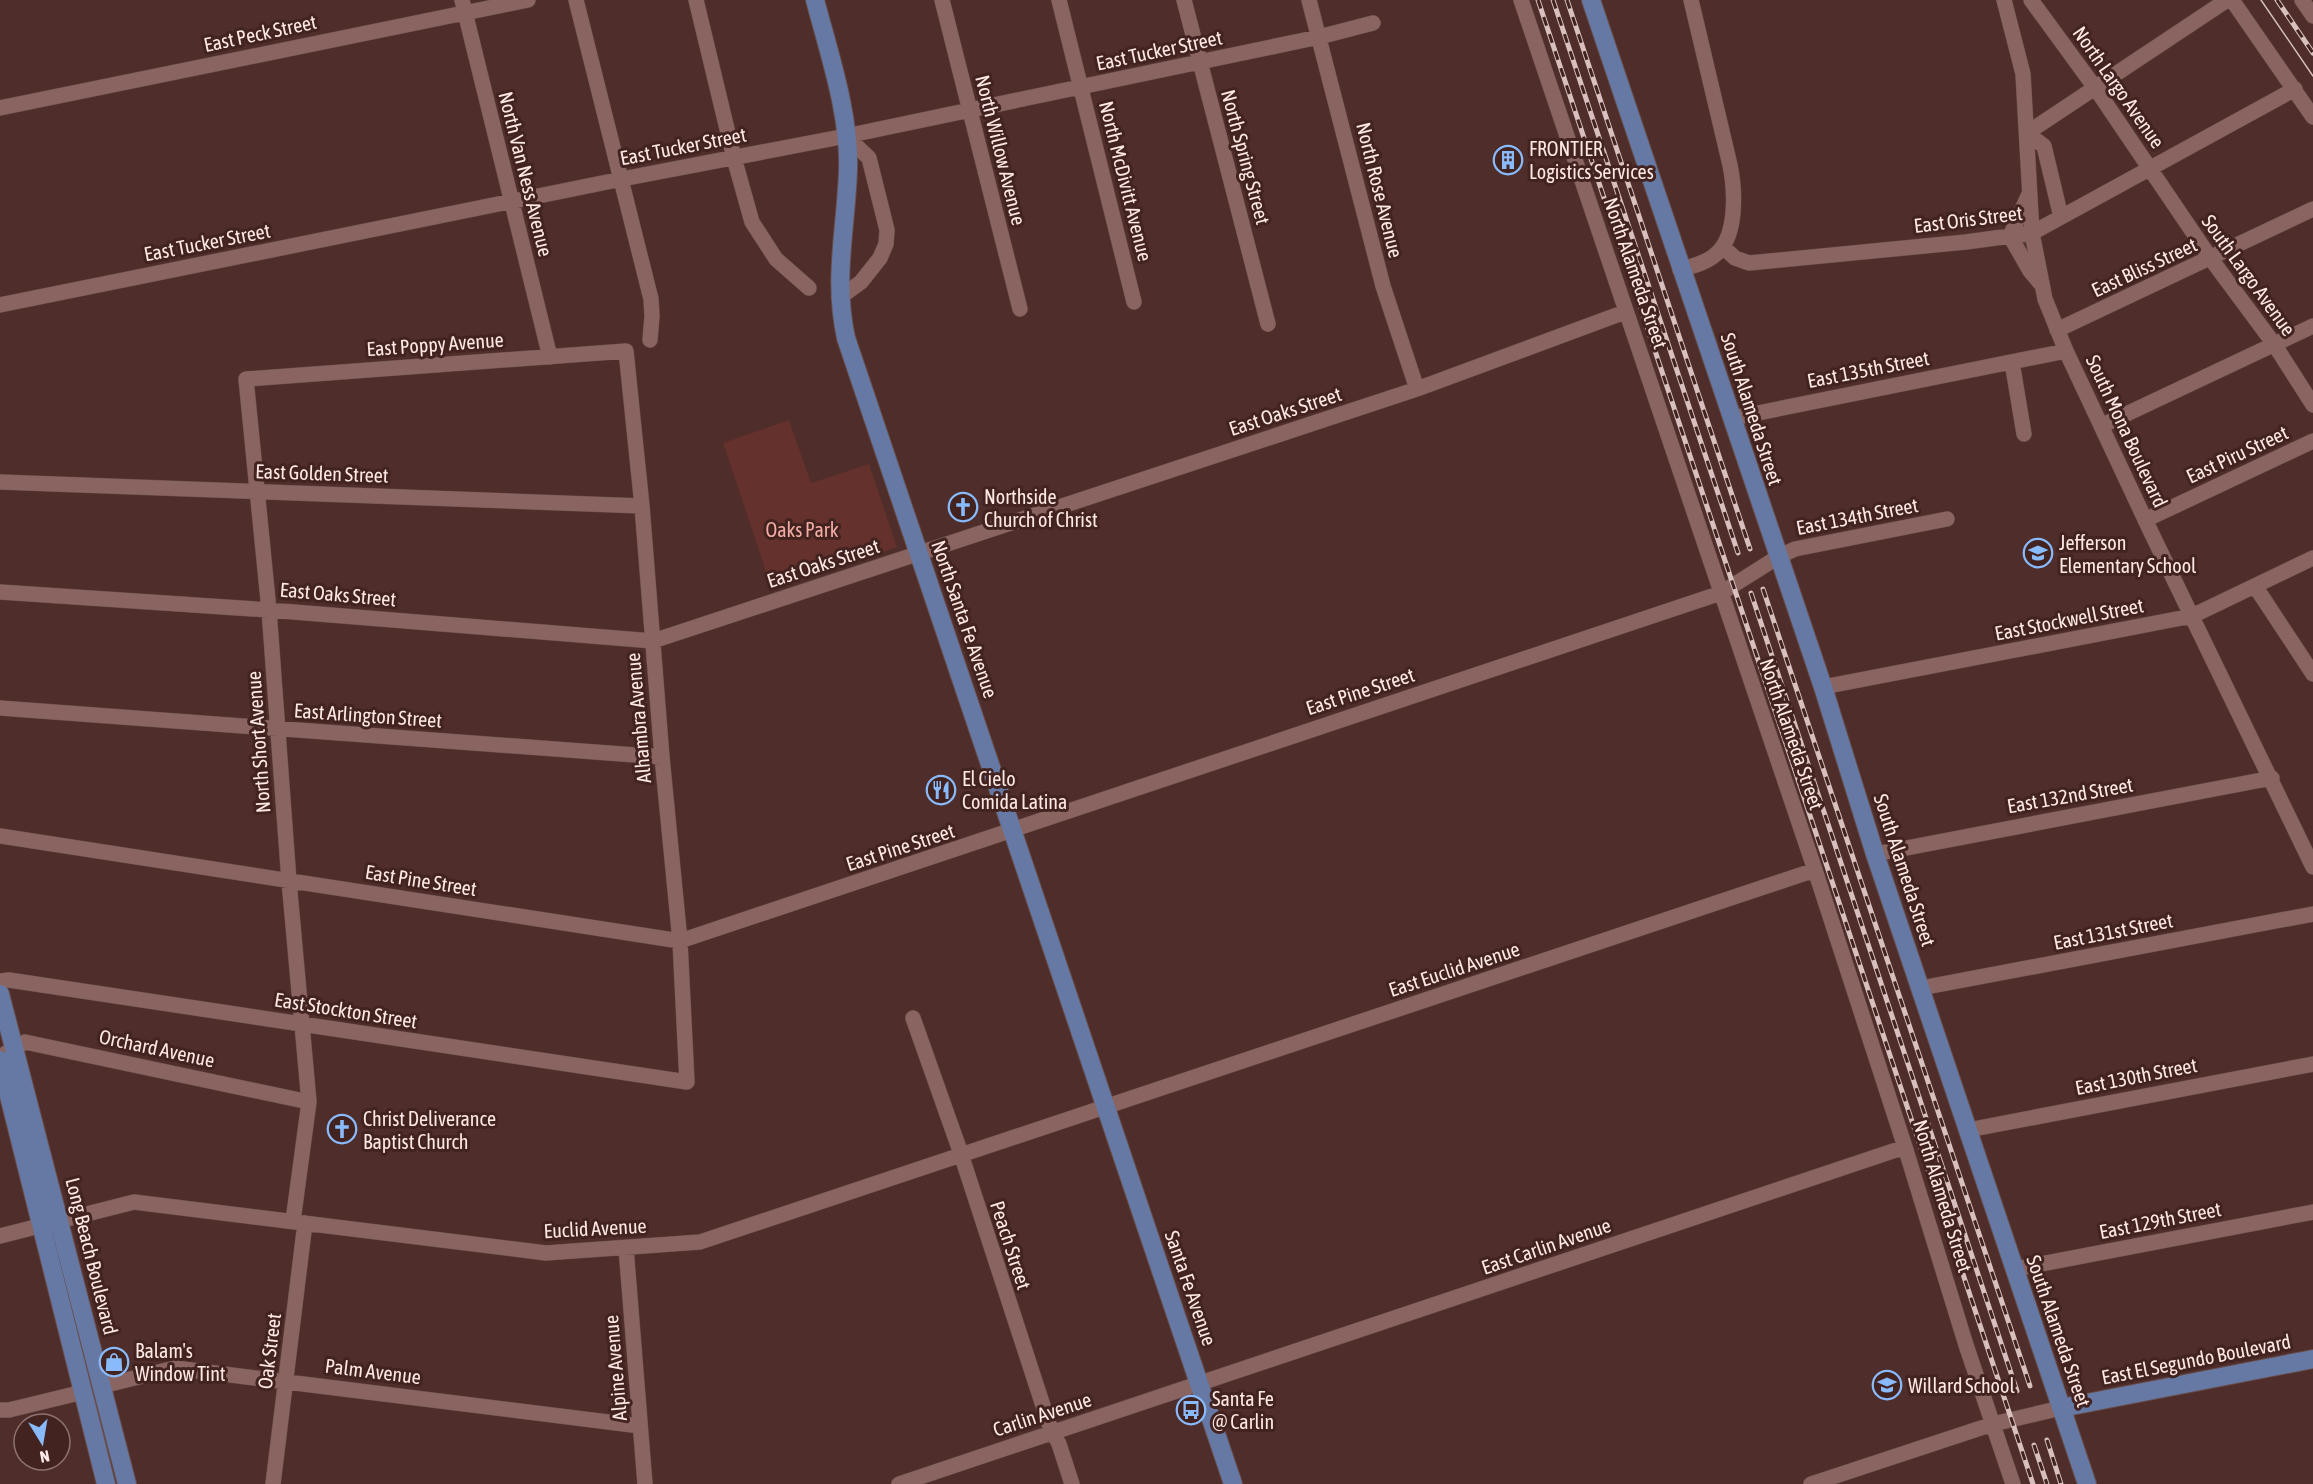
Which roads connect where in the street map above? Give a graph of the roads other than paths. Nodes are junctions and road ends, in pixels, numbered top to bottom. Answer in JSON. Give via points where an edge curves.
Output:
{"nodes":[{"id":1,"x":528,"y":0,"type":"edge"},
{"id":2,"x":576,"y":0,"type":"edge"},
{"id":3,"x":696,"y":0,"type":"edge"},
{"id":4,"x":815,"y":0,"type":"edge"},
{"id":5,"x":942,"y":0,"type":"edge"},
{"id":6,"x":1059,"y":0,"type":"edge"},
{"id":7,"x":1184,"y":0,"type":"edge"},
{"id":8,"x":1309,"y":0,"type":"edge"},
{"id":9,"x":1521,"y":0,"type":"edge"},
{"id":10,"x":1591,"y":0,"type":"edge"},
{"id":11,"x":1691,"y":0,"type":"edge"},
{"id":12,"x":2004,"y":0,"type":"edge"},
{"id":13,"x":2031,"y":0,"type":"edge"},
{"id":14,"x":2227,"y":0,"type":"edge"},
{"id":15,"x":2232,"y":0,"type":"edge"},
{"id":16,"x":2302,"y":0,"type":"edge"},
{"id":17,"x":464,"y":6,"type":"edge"},
{"id":18,"x":2313,"y":16,"type":"edge"},
{"id":19,"x":1374,"y":23,"type":"dead end"},
{"id":20,"x":1319,"y":37,"type":"junction"},
{"id":21,"x":1199,"y":63,"type":"junction"},
{"id":22,"x":1081,"y":87,"type":"junction"},
{"id":23,"x":2096,"y":88,"type":"junction"},
{"id":24,"x":2295,"y":89,"type":"junction"},
{"id":25,"x":0,"y":108,"type":"edge"},
{"id":26,"x":969,"y":109,"type":"junction"},
{"id":27,"x":2313,"y":117,"type":"edge"},
{"id":28,"x":2027,"y":133,"type":"junction"},
{"id":29,"x":846,"y":136,"type":"junction"},
{"id":30,"x":734,"y":158,"type":"junction"},
{"id":31,"x":2150,"y":169,"type":"junction"},
{"id":32,"x":622,"y":178,"type":"junction"},
{"id":33,"x":2030,"y":191,"type":"junction"},
{"id":34,"x":511,"y":202,"type":"junction"},
{"id":35,"x":2313,"y":209,"type":"edge"},
{"id":36,"x":2061,"y":217,"type":"junction"},
{"id":37,"x":2032,"y":232,"type":"junction"},
{"id":38,"x":2010,"y":236,"type":"junction"},
{"id":39,"x":1724,"y":247,"type":"junction"},
{"id":40,"x":2211,"y":260,"type":"junction"},
{"id":41,"x":1680,"y":270,"type":"junction"},
{"id":42,"x":2042,"y":285,"type":"junction"},
{"id":43,"x":808,"y":288,"type":"dead end"},
{"id":44,"x":839,"y":298,"type":"junction"},
{"id":45,"x":1134,"y":302,"type":"dead end"},
{"id":46,"x":0,"y":305,"type":"edge"},
{"id":47,"x":1020,"y":309,"type":"dead end"},
{"id":48,"x":1625,"y":312,"type":"junction"},
{"id":49,"x":1268,"y":324,"type":"dead end"},
{"id":50,"x":2313,"y":326,"type":"edge"},
{"id":51,"x":2057,"y":330,"type":"junction"},
{"id":52,"x":650,"y":340,"type":"dead end"},
{"id":53,"x":2274,"y":344,"type":"junction"},
{"id":54,"x":626,"y":351,"type":"joint"},
{"id":55,"x":2066,"y":351,"type":"junction"},
{"id":56,"x":550,"y":357,"type":"junction"},
{"id":57,"x":2012,"y":362,"type":"junction"},
{"id":58,"x":246,"y":379,"type":"joint"},
{"id":59,"x":1417,"y":389,"type":"junction"},
{"id":60,"x":2313,"y":405,"type":"edge"},
{"id":61,"x":1733,"y":418,"type":"junction"},
{"id":62,"x":2101,"y":426,"type":"junction"},
{"id":63,"x":2024,"y":434,"type":"dead end"},
{"id":64,"x":2313,"y":441,"type":"edge"},
{"id":65,"x":0,"y":482,"type":"edge"},
{"id":66,"x":257,"y":492,"type":"junction"},
{"id":67,"x":642,"y":506,"type":"junction"},
{"id":68,"x":1947,"y":519,"type":"dead end"},
{"id":69,"x":2145,"y":520,"type":"junction"},
{"id":70,"x":920,"y":554,"type":"junction"},
{"id":71,"x":1778,"y":557,"type":"junction"},
{"id":72,"x":2313,"y":558,"type":"edge"},
{"id":73,"x":2255,"y":586,"type":"junction"},
{"id":74,"x":0,"y":592,"type":"edge"},
{"id":75,"x":1721,"y":593,"type":"junction"},
{"id":76,"x":269,"y":610,"type":"junction"},
{"id":77,"x":2192,"y":616,"type":"junction"},
{"id":78,"x":653,"y":641,"type":"junction"},
{"id":79,"x":2313,"y":674,"type":"edge"},
{"id":80,"x":1823,"y":687,"type":"junction"},
{"id":81,"x":0,"y":708,"type":"edge"},
{"id":82,"x":280,"y":730,"type":"junction"},
{"id":83,"x":662,"y":758,"type":"junction"},
{"id":84,"x":2272,"y":778,"type":"junction"},
{"id":85,"x":1013,"y":831,"type":"junction"},
{"id":86,"x":0,"y":836,"type":"edge"},
{"id":87,"x":1875,"y":854,"type":"junction"},
{"id":88,"x":2313,"y":867,"type":"edge"},
{"id":89,"x":1815,"y":870,"type":"junction"},
{"id":90,"x":289,"y":881,"type":"junction"},
{"id":91,"x":2313,"y":914,"type":"edge"},
{"id":92,"x":680,"y":941,"type":"junction"},
{"id":93,"x":0,"y":981,"type":"edge"},
{"id":94,"x":1921,"y":988,"type":"junction"},
{"id":95,"x":0,"y":994,"type":"edge"},
{"id":96,"x":913,"y":1018,"type":"dead end"},
{"id":97,"x":301,"y":1025,"type":"junction"},
{"id":98,"x":7,"y":1051,"type":"edge"},
{"id":99,"x":2313,"y":1064,"type":"edge"},
{"id":100,"x":687,"y":1082,"type":"joint"},
{"id":101,"x":309,"y":1102,"type":"junction"},
{"id":102,"x":1106,"y":1107,"type":"junction"},
{"id":103,"x":1968,"y":1130,"type":"junction"},
{"id":104,"x":1905,"y":1147,"type":"junction"},
{"id":105,"x":960,"y":1156,"type":"junction"},
{"id":106,"x":2313,"y":1212,"type":"edge"},
{"id":107,"x":60,"y":1220,"type":"junction"},
{"id":108,"x":299,"y":1222,"type":"junction"},
{"id":109,"x":42,"y":1225,"type":"junction"},
{"id":110,"x":0,"y":1236,"type":"edge"},
{"id":111,"x":626,"y":1248,"type":"junction"},
{"id":112,"x":2014,"y":1269,"type":"junction"},
{"id":113,"x":2313,"y":1359,"type":"edge"},
{"id":114,"x":286,"y":1382,"type":"junction"},
{"id":115,"x":1199,"y":1384,"type":"junction"},
{"id":116,"x":102,"y":1386,"type":"junction"},
{"id":117,"x":83,"y":1392,"type":"junction"},
{"id":118,"x":2061,"y":1408,"type":"junction"},
{"id":119,"x":0,"y":1410,"type":"edge"},
{"id":120,"x":1993,"y":1424,"type":"junction"},
{"id":121,"x":640,"y":1426,"type":"junction"},
{"id":122,"x":1052,"y":1433,"type":"junction"},
{"id":123,"x":106,"y":1484,"type":"edge"},
{"id":124,"x":127,"y":1484,"type":"edge"},
{"id":125,"x":273,"y":1484,"type":"edge"},
{"id":126,"x":645,"y":1484,"type":"edge"},
{"id":127,"x":899,"y":1484,"type":"edge"},
{"id":128,"x":1072,"y":1484,"type":"edge"},
{"id":129,"x":1233,"y":1484,"type":"edge"},
{"id":130,"x":1811,"y":1484,"type":"edge"},
{"id":131,"x":2013,"y":1484,"type":"edge"},
{"id":132,"x":2087,"y":1484,"type":"edge"}],
"edges":[{"from":1,"to":17,"type":"street","name":"East Peck Street"},
{"from":2,"to":32,"type":"street"},
{"from":3,"to":30,"type":"street"},
{"from":4,"to":29,"type":"main road"},
{"from":5,"to":26,"type":"street","name":"North Willow Avenue"},
{"from":6,"to":22,"type":"street","name":"North McDivitt Avenue"},
{"from":7,"to":21,"type":"street","name":"North Spring Street"},
{"from":8,"to":20,"type":"street","name":"North Rose Avenue"},
{"from":9,"to":48,"type":"street","name":"North Alameda Street"},
{"from":10,"to":41,"type":"main road"},
{"from":11,"to":39,"type":"street","via":[[1734,187],[1734,208]]},
{"from":12,"to":28,"type":"street","name":"South Mona Boulevard","via":[[2023,74]]},
{"from":13,"to":23,"type":"street","name":"North Largo Avenue"},
{"from":14,"to":23,"type":"street"},
{"from":15,"to":24,"type":"street"},
{"from":16,"to":18,"type":"street"},
{"from":17,"to":25,"type":"street","name":"East Peck Street"},
{"from":17,"to":34,"type":"street","name":"North Van Ness Avenue"},
{"from":19,"to":20,"type":"street","name":"East Tucker Street"},
{"from":20,"to":21,"type":"street","name":"East Tucker Street"},
{"from":20,"to":59,"type":"street","name":"North Rose Avenue","via":[[1383,286]]},
{"from":21,"to":22,"type":"street","name":"East Tucker Street"},
{"from":21,"to":49,"type":"street","name":"North Spring Street"},
{"from":22,"to":26,"type":"street","name":"East Tucker Street"},
{"from":22,"to":45,"type":"street","name":"North McDivitt Avenue"},
{"from":23,"to":28,"type":"street"},
{"from":23,"to":31,"type":"street","name":"North Largo Avenue"},
{"from":24,"to":27,"type":"street"},
{"from":24,"to":31,"type":"street","name":"East Oris Street"},
{"from":26,"to":29,"type":"street","name":"East Tucker Street"},
{"from":26,"to":47,"type":"street","name":"North Willow Avenue"},
{"from":28,"to":33,"type":"street","name":"South Mona Boulevard"},
{"from":28,"to":36,"type":"street","via":[[2044,146]]},
{"from":29,"to":30,"type":"street","name":"East Tucker Street"},
{"from":29,"to":44,"type":"main road","name":"North Santa Fe Avenue","via":[[848,170]]},
{"from":29,"to":44,"type":"street","via":[[870,158],[887,231],[879,258],[861,282]]},
{"from":30,"to":32,"type":"street","name":"East Tucker Street"},
{"from":30,"to":43,"type":"street","via":[[752,222],[762,241]]},
{"from":31,"to":36,"type":"street","name":"East Oris Street"},
{"from":31,"to":40,"type":"street","name":"South Largo Avenue"},
{"from":32,"to":34,"type":"street","name":"East Tucker Street"},
{"from":32,"to":52,"type":"street","via":[[651,298]]},
{"from":33,"to":37,"type":"street","name":"South Mona Boulevard"},
{"from":33,"to":38,"type":"street"},
{"from":34,"to":46,"type":"street","name":"East Tucker Street"},
{"from":34,"to":56,"type":"street","name":"North Van Ness Avenue"},
{"from":35,"to":40,"type":"street","name":"East Bliss Street"},
{"from":36,"to":37,"type":"street","name":"East Oris Street"},
{"from":37,"to":38,"type":"street","name":"East Oris Street"},
{"from":37,"to":42,"type":"street","name":"South Mona Boulevard"},
{"from":38,"to":39,"type":"street","name":"East Oris Street","via":[[1749,263],[1735,258]]},
{"from":38,"to":42,"type":"street"},
{"from":39,"to":41,"type":"street","via":[[1715,256]]},
{"from":40,"to":51,"type":"street","name":"East Bliss Street"},
{"from":40,"to":53,"type":"street","name":"South Largo Avenue"},
{"from":41,"to":61,"type":"main road","name":"South Alameda Street"},
{"from":42,"to":51,"type":"street","name":"South Mona Boulevard"},
{"from":44,"to":70,"type":"main road","name":"North Santa Fe Avenue","via":[[846,338]]},
{"from":48,"to":59,"type":"street","name":"East Oaks Street"},
{"from":48,"to":75,"type":"street","name":"North Alameda Street"},
{"from":50,"to":53,"type":"street"},
{"from":51,"to":55,"type":"street","name":"South Mona Boulevard"},
{"from":53,"to":60,"type":"street","name":"South Largo Avenue"},
{"from":53,"to":62,"type":"street"},
{"from":54,"to":56,"type":"street","name":"East Poppy Avenue"},
{"from":54,"to":67,"type":"street","name":"Alhambra Avenue"},
{"from":55,"to":57,"type":"street","name":"East 135th Street"},
{"from":55,"to":62,"type":"street","name":"South Mona Boulevard"},
{"from":56,"to":58,"type":"street","name":"East Poppy Avenue"},
{"from":57,"to":61,"type":"street","name":"East 135th Street"},
{"from":57,"to":63,"type":"street"},
{"from":58,"to":66,"type":"street","name":"North Short Avenue"},
{"from":59,"to":70,"type":"street","name":"East Oaks Street"},
{"from":61,"to":71,"type":"main road","name":"South Alameda Street"},
{"from":62,"to":69,"type":"street","name":"South Mona Boulevard"},
{"from":64,"to":69,"type":"street","name":"East Piru Street"},
{"from":65,"to":66,"type":"street","name":"East Golden Street"},
{"from":66,"to":67,"type":"street","name":"East Golden Street"},
{"from":66,"to":76,"type":"street","name":"North Short Avenue"},
{"from":67,"to":78,"type":"street","name":"Alhambra Avenue"},
{"from":68,"to":71,"type":"street","name":"East 134th Street","via":[[1795,549]]},
{"from":69,"to":77,"type":"street","name":"South Mona Boulevard"},
{"from":70,"to":78,"type":"street","name":"East Oaks Street"},
{"from":70,"to":85,"type":"main road","name":"North Santa Fe Avenue"},
{"from":71,"to":75,"type":"street","name":"East Pine Street"},
{"from":71,"to":80,"type":"main road","name":"South Alameda Street"},
{"from":72,"to":73,"type":"street","name":"East Stockwell Street"},
{"from":73,"to":77,"type":"street","name":"East Stockwell Street"},
{"from":73,"to":79,"type":"street"},
{"from":74,"to":76,"type":"street","name":"East Oaks Street"},
{"from":75,"to":85,"type":"street","name":"East Pine Street"},
{"from":75,"to":89,"type":"street","name":"North Alameda Street"},
{"from":76,"to":78,"type":"street","name":"East Oaks Street"},
{"from":76,"to":82,"type":"street","name":"North Short Avenue"},
{"from":77,"to":80,"type":"street","name":"East Stockwell Street"},
{"from":77,"to":84,"type":"street","name":"South Mona Boulevard"},
{"from":78,"to":83,"type":"street","name":"Alhambra Avenue"},
{"from":80,"to":87,"type":"main road","name":"South Alameda Street"},
{"from":81,"to":82,"type":"street","name":"East Arlington Street"},
{"from":82,"to":83,"type":"street","name":"East Arlington Street"},
{"from":82,"to":90,"type":"street","name":"North Short Avenue"},
{"from":83,"to":92,"type":"street","name":"Alhambra Avenue"},
{"from":84,"to":87,"type":"street","name":"East 132nd Street"},
{"from":84,"to":88,"type":"street","name":"South Mona Boulevard"},
{"from":85,"to":92,"type":"street","name":"East Pine Street"},
{"from":85,"to":102,"type":"main road","name":"North Santa Fe Avenue"},
{"from":86,"to":90,"type":"street","name":"East Pine Street"},
{"from":87,"to":94,"type":"main road","name":"South Alameda Street"},
{"from":89,"to":102,"type":"street","name":"East Euclid Avenue"},
{"from":89,"to":104,"type":"street","name":"North Alameda Street"},
{"from":90,"to":92,"type":"street","name":"East Pine Street"},
{"from":90,"to":97,"type":"street","name":"North Short Avenue"},
{"from":91,"to":94,"type":"street","name":"East 131st Street"},
{"from":92,"to":100,"type":"street","name":"Alhambra Avenue"},
{"from":93,"to":97,"type":"street","name":"East Stockton Street"},
{"from":94,"to":103,"type":"main road","name":"South Alameda Street"},
{"from":95,"to":98,"type":"main road"},
{"from":96,"to":105,"type":"street","name":"Peach Street"},
{"from":97,"to":100,"type":"street","name":"East Stockton Street"},
{"from":97,"to":101,"type":"street","name":"North Short Avenue"},
{"from":98,"to":101,"type":"street","name":"Orchard Avenue","via":[[26,1042]]},
{"from":98,"to":107,"type":"main road","name":"Long Beach Boulevard"},
{"from":98,"to":109,"type":"main road","name":"Long Beach Boulevard"},
{"from":99,"to":103,"type":"street","name":"East 130th Street"},
{"from":101,"to":108,"type":"street","name":"Oak Street"},
{"from":102,"to":105,"type":"street","name":"Euclid Avenue"},
{"from":102,"to":115,"type":"main road","name":"Santa Fe Avenue"},
{"from":103,"to":112,"type":"main road","name":"South Alameda Street"},
{"from":104,"to":115,"type":"street","name":"East Carlin Avenue"},
{"from":104,"to":120,"type":"street","name":"North Alameda Street"},
{"from":105,"to":111,"type":"street","name":"Euclid Avenue","via":[[708,1240]]},
{"from":105,"to":122,"type":"street","name":"Peach Street"},
{"from":106,"to":112,"type":"street","name":"East 129th Street"},
{"from":107,"to":108,"type":"street","name":"Euclid Avenue","via":[[134,1202]]},
{"from":107,"to":109,"type":"street","name":"Euclid Avenue"},
{"from":107,"to":116,"type":"main road","name":"Long Beach Boulevard"},
{"from":108,"to":111,"type":"street","name":"Euclid Avenue","via":[[546,1253]]},
{"from":108,"to":114,"type":"street","name":"Oak Street"},
{"from":109,"to":110,"type":"street","name":"Euclid Avenue"},
{"from":109,"to":117,"type":"main road","name":"Long Beach Boulevard"},
{"from":111,"to":121,"type":"street","name":"Alpine Avenue"},
{"from":112,"to":118,"type":"main road","name":"South Alameda Street"},
{"from":113,"to":118,"type":"main road","name":"East El Segundo Boulevard"},
{"from":114,"to":116,"type":"street","name":"Palm Avenue","via":[[174,1368]]},
{"from":114,"to":121,"type":"street","name":"Palm Avenue"},
{"from":114,"to":125,"type":"street","name":"Oak Street"},
{"from":115,"to":122,"type":"street","name":"Carlin Avenue"},
{"from":115,"to":129,"type":"main road","name":"Santa Fe Avenue"},
{"from":116,"to":124,"type":"main road","name":"Long Beach Boulevard"},
{"from":117,"to":119,"type":"street"},
{"from":117,"to":123,"type":"main road","name":"Long Beach Boulevard"},
{"from":118,"to":120,"type":"street","name":"East El Segundo Boulevard"},
{"from":118,"to":132,"type":"main road","name":"South Alameda Street"},
{"from":120,"to":130,"type":"street","name":"East El Segundo Boulevard"},
{"from":120,"to":131,"type":"street","name":"North Alameda Street"},
{"from":121,"to":126,"type":"street","name":"Alpine Avenue"},
{"from":122,"to":127,"type":"street","name":"Carlin Avenue"},
{"from":122,"to":128,"type":"street","name":"Peach Street"}]}
